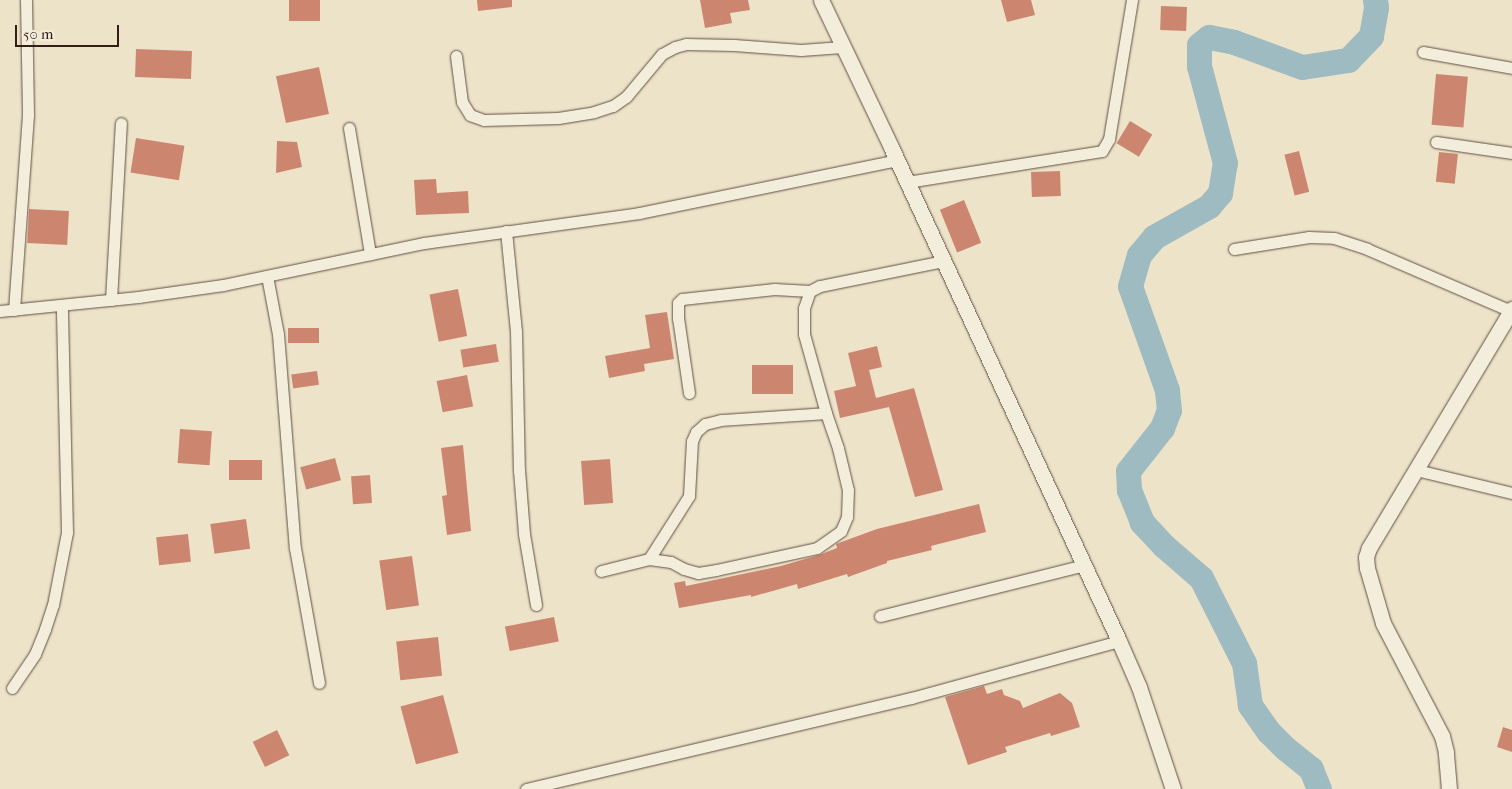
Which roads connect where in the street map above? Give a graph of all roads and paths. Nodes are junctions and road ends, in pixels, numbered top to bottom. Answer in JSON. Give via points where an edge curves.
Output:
{"nodes":[{"id":1,"x":26,"y":0,"type":"edge"},
{"id":2,"x":821,"y":0,"type":"edge"},
{"id":3,"x":1132,"y":0,"type":"edge"},
{"id":4,"x":842,"y":47,"type":"junction"},
{"id":5,"x":1423,"y":52,"type":"dead end"},
{"id":6,"x":456,"y":56,"type":"dead end"},
{"id":7,"x":1512,"y":68,"type":"edge"},
{"id":8,"x":122,"y":123,"type":"dead end"},
{"id":9,"x":349,"y":128,"type":"dead end"},
{"id":10,"x":1436,"y":142,"type":"dead end"},
{"id":11,"x":1512,"y":153,"type":"edge"},
{"id":12,"x":898,"y":160,"type":"junction"},
{"id":13,"x":907,"y":182,"type":"junction"},
{"id":14,"x":506,"y":231,"type":"junction"},
{"id":15,"x":1234,"y":249,"type":"dead end"},
{"id":16,"x":370,"y":254,"type":"junction"},
{"id":17,"x":944,"y":261,"type":"junction"},
{"id":18,"x":267,"y":276,"type":"junction"},
{"id":19,"x":810,"y":292,"type":"junction"},
{"id":20,"x":111,"y":300,"type":"junction"},
{"id":21,"x":62,"y":305,"type":"junction"},
{"id":22,"x":14,"y":310,"type":"junction"},
{"id":23,"x":1511,"y":310,"type":"edge"},
{"id":24,"x":0,"y":311,"type":"edge"},
{"id":25,"x":689,"y":393,"type":"dead end"},
{"id":26,"x":826,"y":413,"type":"junction"},
{"id":27,"x":1416,"y":470,"type":"junction"},
{"id":28,"x":1512,"y":493,"type":"edge"},
{"id":29,"x":648,"y":559,"type":"junction"},
{"id":30,"x":1084,"y":565,"type":"junction"},
{"id":31,"x":601,"y":571,"type":"dead end"},
{"id":32,"x":536,"y":605,"type":"dead end"},
{"id":33,"x":880,"y":616,"type":"dead end"},
{"id":34,"x":1119,"y":641,"type":"junction"},
{"id":35,"x":319,"y":684,"type":"dead end"},
{"id":36,"x":12,"y":688,"type":"dead end"},
{"id":37,"x":530,"y":788,"type":"edge"},
{"id":38,"x":1173,"y":789,"type":"edge"},
{"id":39,"x":1449,"y":789,"type":"edge"}],
"edges":[{"from":1,"to":22,"type":"street","via":[[28,114]]},
{"from":2,"to":4,"type":"main road"},
{"from":3,"to":13,"type":"street","via":[[1110,139],[1102,151]]},
{"from":4,"to":6,"type":"street","via":[[801,50],[686,44],[662,54],[626,97],[613,106],[558,118],[484,120],[470,115],[462,102]]},
{"from":4,"to":12,"type":"main road"},
{"from":5,"to":7,"type":"street"},
{"from":8,"to":20,"type":"street"},
{"from":9,"to":16,"type":"street"},
{"from":10,"to":11,"type":"street"},
{"from":12,"to":13,"type":"main road"},
{"from":12,"to":14,"type":"street","via":[[640,213]]},
{"from":13,"to":17,"type":"main road"},
{"from":14,"to":16,"type":"street"},
{"from":14,"to":32,"type":"street","via":[[516,331],[522,507]]},
{"from":15,"to":23,"type":"street","via":[[1309,237],[1334,238]]},
{"from":16,"to":18,"type":"street"},
{"from":17,"to":19,"type":"street","via":[[820,286]]},
{"from":17,"to":30,"type":"main road"},
{"from":18,"to":20,"type":"street"},
{"from":18,"to":35,"type":"street","via":[[278,334],[295,548]]},
{"from":19,"to":25,"type":"street","via":[[774,289],[682,299],[678,303],[678,318]]},
{"from":19,"to":26,"type":"street","via":[[804,308],[804,334]]},
{"from":20,"to":21,"type":"street"},
{"from":21,"to":22,"type":"street"},
{"from":21,"to":36,"type":"street","via":[[66,532],[53,605],[45,629],[35,654]]},
{"from":22,"to":24,"type":"street"},
{"from":23,"to":27,"type":"main road"},
{"from":26,"to":29,"type":"street","via":[[721,420],[706,424],[696,432],[692,441],[689,496]]},
{"from":26,"to":29,"type":"street","via":[[848,490],[847,517],[841,531],[817,548],[698,573],[671,562]]},
{"from":27,"to":28,"type":"street"},
{"from":27,"to":39,"type":"main road","via":[[1369,548],[1367,568],[1387,630],[1442,736]]},
{"from":29,"to":31,"type":"street"},
{"from":30,"to":33,"type":"street"},
{"from":30,"to":34,"type":"main road"},
{"from":34,"to":37,"type":"street","via":[[911,698]]},
{"from":34,"to":38,"type":"main road","via":[[1139,687]]}]}
